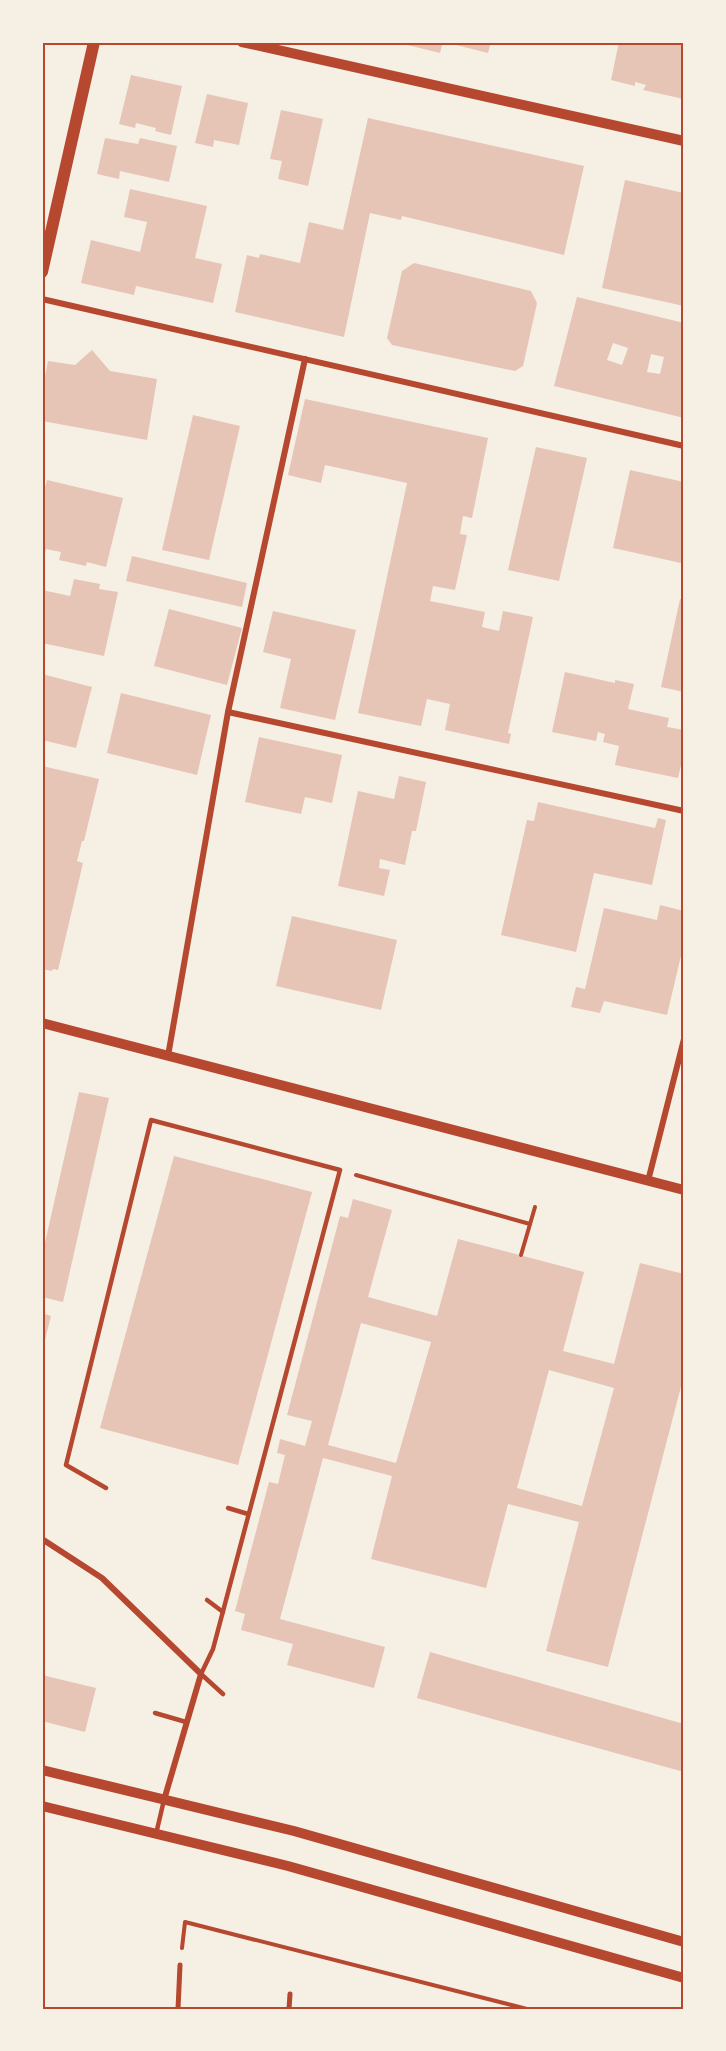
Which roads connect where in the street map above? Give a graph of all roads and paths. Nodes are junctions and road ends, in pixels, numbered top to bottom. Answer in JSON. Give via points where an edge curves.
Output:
{"nodes":[{"id":1,"x":94,"y":42,"type":"edge"},
{"id":2,"x":242,"y":42,"type":"edge"},
{"id":3,"x":684,"y":141,"type":"edge"},
{"id":4,"x":42,"y":272,"type":"edge"},
{"id":5,"x":42,"y":299,"type":"edge"},
{"id":6,"x":305,"y":359,"type":"junction"},
{"id":7,"x":684,"y":446,"type":"edge"},
{"id":8,"x":228,"y":712,"type":"junction"},
{"id":9,"x":684,"y":811,"type":"edge"},
{"id":10,"x":42,"y":1023,"type":"edge"},
{"id":11,"x":684,"y":1039,"type":"edge"},
{"id":12,"x":168,"y":1056,"type":"junction"},
{"id":13,"x":340,"y":1170,"type":"junction"},
{"id":14,"x":648,"y":1180,"type":"junction"},
{"id":15,"x":684,"y":1190,"type":"edge"},
{"id":16,"x":535,"y":1207,"type":"dead end"},
{"id":17,"x":530,"y":1224,"type":"junction"},
{"id":18,"x":521,"y":1255,"type":"dead end"},
{"id":19,"x":106,"y":1488,"type":"dead end"},
{"id":20,"x":228,"y":1508,"type":"dead end"},
{"id":21,"x":248,"y":1514,"type":"junction"},
{"id":22,"x":42,"y":1539,"type":"edge"},
{"id":23,"x":207,"y":1600,"type":"dead end"},
{"id":24,"x":223,"y":1612,"type":"junction"},
{"id":25,"x":201,"y":1674,"type":"junction"},
{"id":26,"x":223,"y":1694,"type":"dead end"},
{"id":27,"x":155,"y":1713,"type":"dead end"},
{"id":28,"x":186,"y":1722,"type":"junction"},
{"id":29,"x":42,"y":1770,"type":"edge"},
{"id":30,"x":164,"y":1800,"type":"junction"},
{"id":31,"x":42,"y":1806,"type":"edge"},
{"id":32,"x":156,"y":1834,"type":"junction"},
{"id":33,"x":684,"y":1942,"type":"edge"},
{"id":34,"x":180,"y":1965,"type":"joint"},
{"id":35,"x":684,"y":1978,"type":"edge"},
{"id":36,"x":290,"y":1994,"type":"dead end"},
{"id":37,"x":178,"y":2009,"type":"edge"},
{"id":38,"x":290,"y":2009,"type":"edge"},
{"id":39,"x":527,"y":2009,"type":"edge"}],
"edges":[{"from":1,"to":4,"type":"main road"},
{"from":2,"to":3,"type":"street"},
{"from":5,"to":6,"type":"street"},
{"from":6,"to":7,"type":"street"},
{"from":6,"to":8,"type":"street"},
{"from":8,"to":9,"type":"street"},
{"from":8,"to":12,"type":"street"},
{"from":10,"to":12,"type":"street"},
{"from":11,"to":14,"type":"street"},
{"from":12,"to":14,"type":"street"},
{"from":13,"to":17,"type":"path"},
{"from":13,"to":19,"type":"lane","via":[[151,1120],[66,1465]]},
{"from":13,"to":21,"type":"lane"},
{"from":14,"to":15,"type":"street"},
{"from":16,"to":17,"type":"path"},
{"from":17,"to":18,"type":"path"},
{"from":20,"to":21,"type":"lane"},
{"from":21,"to":24,"type":"lane"},
{"from":22,"to":25,"type":"street","via":[[102,1578]]},
{"from":23,"to":24,"type":"lane"},
{"from":24,"to":25,"type":"lane"},
{"from":25,"to":26,"type":"lane"},
{"from":25,"to":28,"type":"street"},
{"from":27,"to":28,"type":"lane"},
{"from":28,"to":30,"type":"street"},
{"from":29,"to":30,"type":"street"},
{"from":30,"to":32,"type":"lane"},
{"from":30,"to":33,"type":"street","via":[[294,1831]]},
{"from":31,"to":32,"type":"street"},
{"from":32,"to":35,"type":"street","via":[[288,1866]]},
{"from":34,"to":37,"type":"street"},
{"from":34,"to":39,"type":"path","via":[[184,1922]]},
{"from":36,"to":38,"type":"street"}]}
